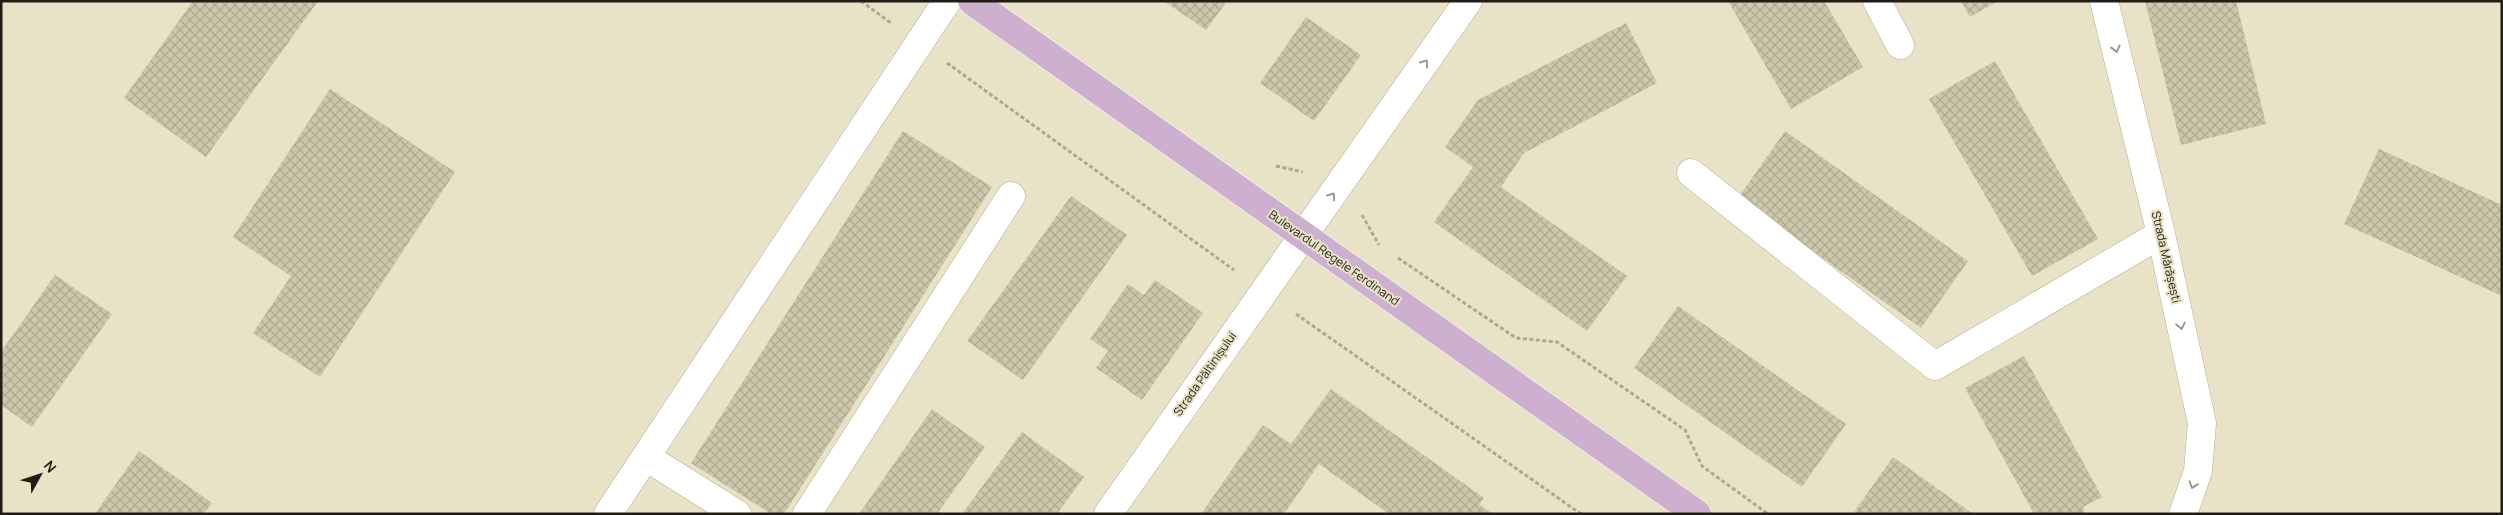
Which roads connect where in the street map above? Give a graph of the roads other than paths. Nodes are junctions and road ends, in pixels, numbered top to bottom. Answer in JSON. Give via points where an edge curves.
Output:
{"nodes":[{"id":1,"x":947,"y":1,"type":"edge"},
{"id":2,"x":972,"y":1,"type":"edge"},
{"id":3,"x":1468,"y":1,"type":"edge"},
{"id":4,"x":1877,"y":1,"type":"edge"},
{"id":5,"x":2104,"y":1,"type":"edge"},
{"id":6,"x":1900,"y":45,"type":"dead end"},
{"id":7,"x":1691,"y":173,"type":"dead end"},
{"id":8,"x":1011,"y":196,"type":"dead end"},
{"id":9,"x":2161,"y":234,"type":"junction"},
{"id":10,"x":1303,"y":236,"type":"junction"},
{"id":11,"x":646,"y":457,"type":"junction"},
{"id":12,"x":608,"y":514,"type":"edge"},
{"id":13,"x":737,"y":514,"type":"edge"},
{"id":14,"x":807,"y":514,"type":"edge"},
{"id":15,"x":1108,"y":514,"type":"edge"},
{"id":16,"x":1697,"y":514,"type":"edge"},
{"id":17,"x":2183,"y":514,"type":"edge"}],
"edges":[{"from":1,"to":11,"type":"street"},
{"from":2,"to":10,"type":"main road","name":"Bulevardul Regele Ferdinand"},
{"from":10,"to":3,"type":"street","name":"Strada Păltinișului","one_way":true},
{"from":4,"to":6,"type":"street"},
{"from":5,"to":9,"type":"street","name":"Strada Mărășești","one_way":true},
{"from":7,"to":9,"type":"street","via":[[1935,366]]},
{"from":8,"to":14,"type":"street"},
{"from":9,"to":17,"type":"street","name":"Strada Mărășești","one_way":true,"via":[[2202,423],[2198,471]]},
{"from":10,"to":15,"type":"street","name":"Strada Păltinișului"},
{"from":10,"to":16,"type":"main road","name":"Bulevardul Regele Ferdinand"},
{"from":11,"to":12,"type":"street"},
{"from":11,"to":13,"type":"street"}]}
